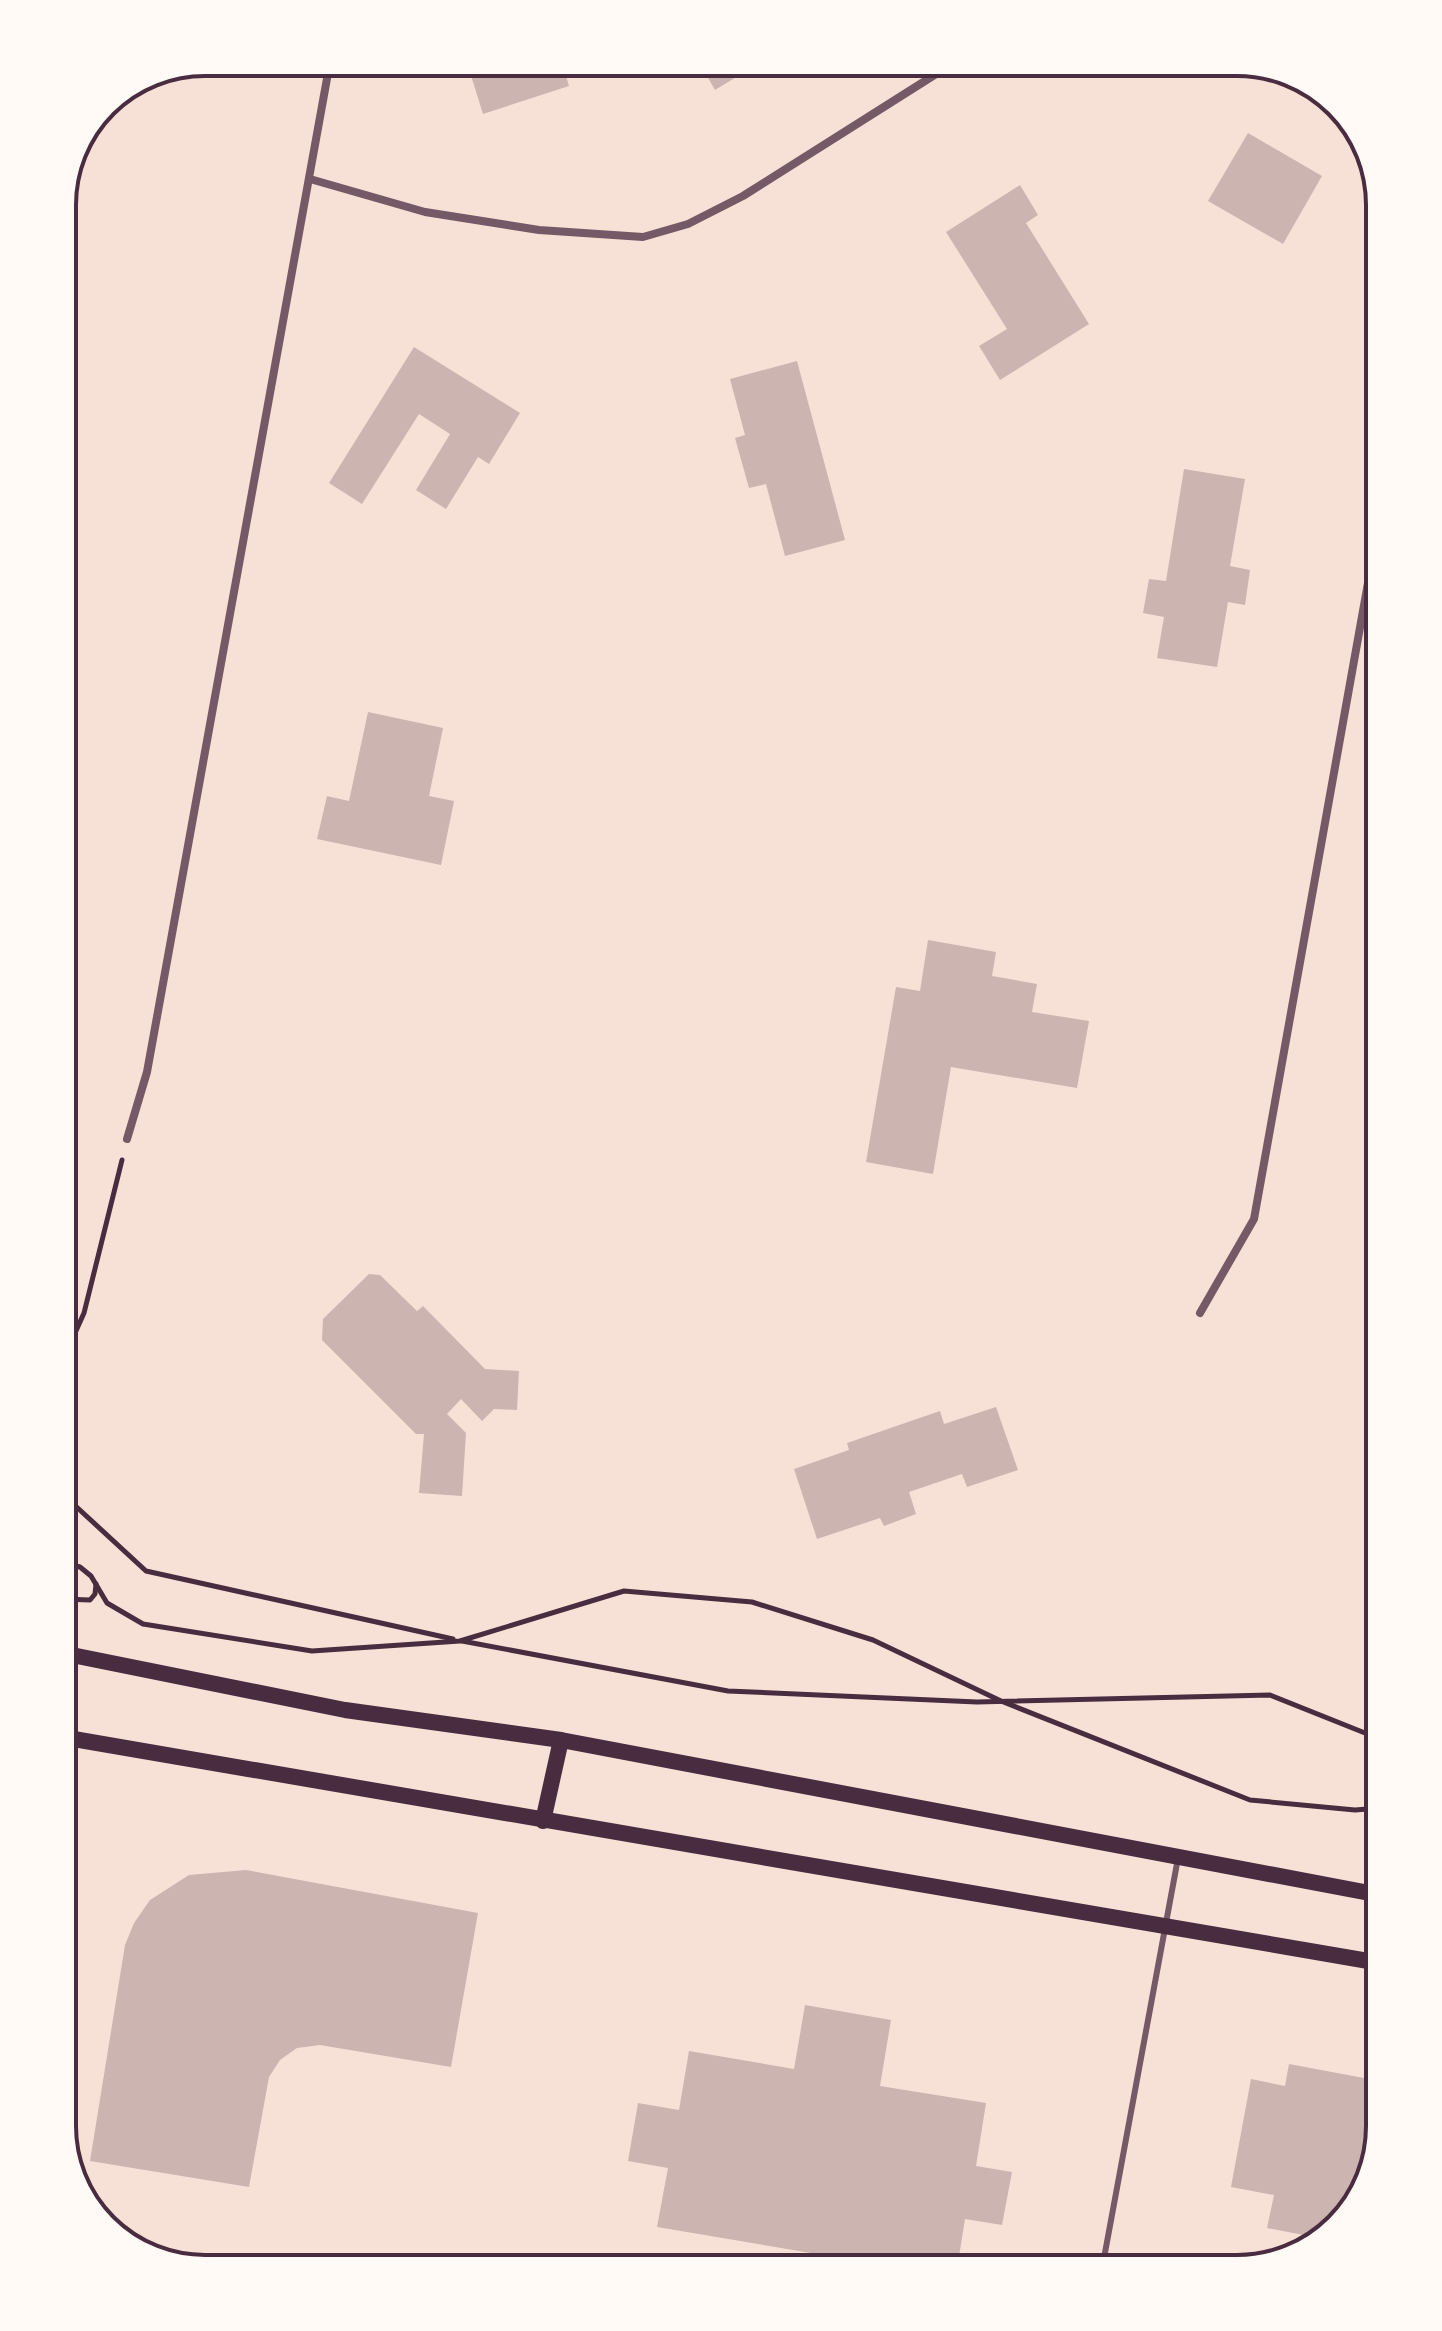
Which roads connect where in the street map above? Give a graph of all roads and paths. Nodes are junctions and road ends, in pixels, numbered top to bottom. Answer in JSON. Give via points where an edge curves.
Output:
{"nodes":[{"id":1,"x":328,"y":76,"type":"edge"},
{"id":2,"x":933,"y":76,"type":"edge"},
{"id":3,"x":310,"y":179,"type":"junction"},
{"id":4,"x":1366,"y":594,"type":"edge"},
{"id":5,"x":127,"y":1139,"type":"joint"},
{"id":6,"x":1200,"y":1313,"type":"dead end"},
{"id":7,"x":76,"y":1331,"type":"edge"},
{"id":8,"x":76,"y":1506,"type":"edge"},
{"id":9,"x":76,"y":1566,"type":"edge"},
{"id":10,"x":96,"y":1583,"type":"junction"},
{"id":11,"x":76,"y":1600,"type":"edge"},
{"id":12,"x":460,"y":1641,"type":"junction"},
{"id":13,"x":76,"y":1656,"type":"edge"},
{"id":14,"x":1001,"y":1701,"type":"junction"},
{"id":15,"x":1366,"y":1733,"type":"edge"},
{"id":16,"x":76,"y":1739,"type":"edge"},
{"id":17,"x":561,"y":1740,"type":"junction"},
{"id":18,"x":1366,"y":1809,"type":"edge"},
{"id":19,"x":543,"y":1821,"type":"junction"},
{"id":20,"x":1178,"y":1858,"type":"junction"},
{"id":21,"x":1366,"y":1892,"type":"edge"},
{"id":22,"x":1166,"y":1927,"type":"junction"},
{"id":23,"x":1366,"y":1961,"type":"edge"},
{"id":24,"x":1105,"y":2255,"type":"edge"}],
"edges":[{"from":1,"to":3,"type":"street"},
{"from":2,"to":3,"type":"street","via":[[743,196],[688,224],[643,237],[554,232],[425,212]]},
{"from":3,"to":5,"type":"street","via":[[147,1072]]},
{"from":4,"to":6,"type":"street","via":[[1254,1219]]},
{"from":5,"to":7,"type":"path"},
{"from":8,"to":12,"type":"path","via":[[146,1571]]},
{"from":9,"to":10,"type":"path"},
{"from":10,"to":11,"type":"path","via":[[90,1600]]},
{"from":10,"to":12,"type":"path","via":[[107,1603],[143,1624],[297,1649]]},
{"from":12,"to":14,"type":"path","via":[[728,1691]]},
{"from":12,"to":14,"type":"path","via":[[624,1591],[752,1602],[873,1640]]},
{"from":13,"to":17,"type":"main road","via":[[345,1710]]},
{"from":14,"to":15,"type":"path","via":[[1270,1695]]},
{"from":14,"to":18,"type":"path","via":[[1250,1800]]},
{"from":16,"to":19,"type":"main road"},
{"from":17,"to":19,"type":"main road"},
{"from":17,"to":20,"type":"main road"},
{"from":19,"to":22,"type":"main road"},
{"from":20,"to":21,"type":"main road"},
{"from":20,"to":22,"type":"lane"},
{"from":22,"to":23,"type":"main road"},
{"from":22,"to":24,"type":"lane"}]}
